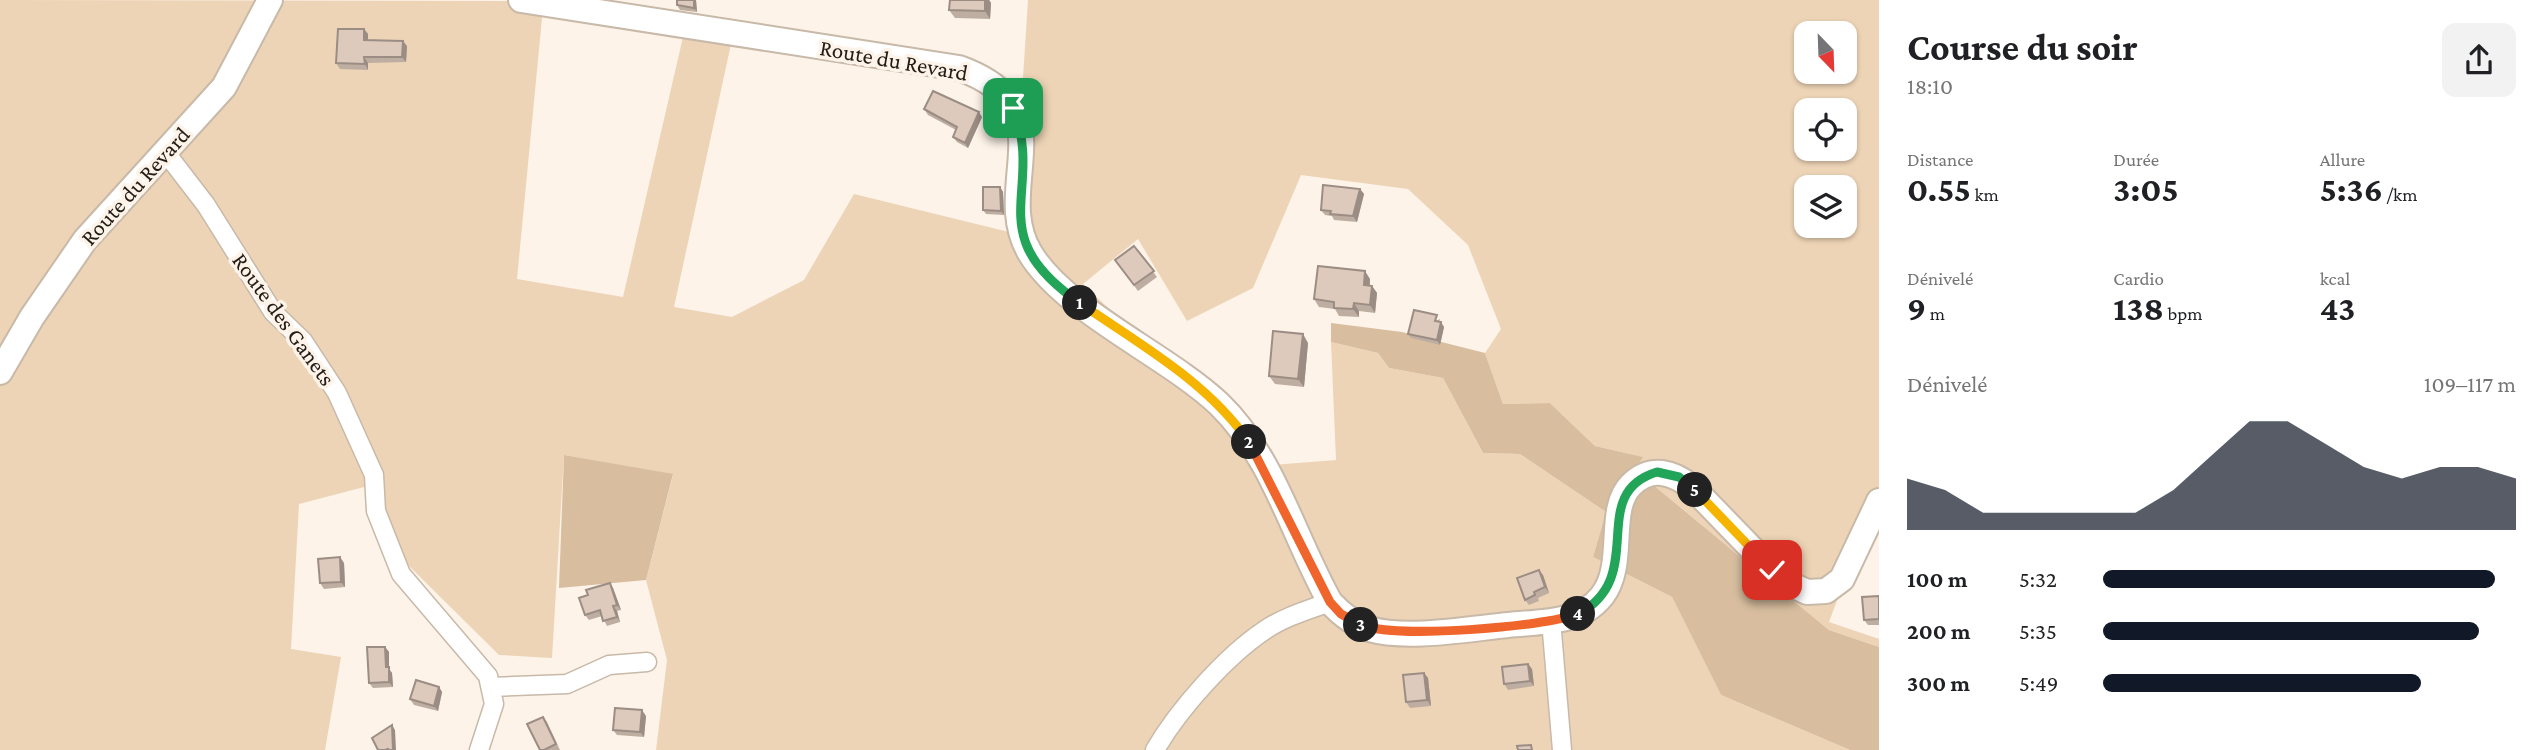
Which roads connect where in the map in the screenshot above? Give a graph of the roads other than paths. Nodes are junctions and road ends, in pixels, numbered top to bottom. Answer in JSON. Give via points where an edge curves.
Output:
{"nodes":[{"id":1,"x":270,"y":0,"type":"edge"},
{"id":2,"x":521,"y":0,"type":"edge"},
{"id":3,"x":166,"y":153,"type":"junction"},
{"id":4,"x":0,"y":372,"type":"edge"},
{"id":5,"x":1879,"y":501,"type":"edge"},
{"id":6,"x":1330,"y":602,"type":"junction"},
{"id":7,"x":1551,"y":621,"type":"junction"},
{"id":8,"x":647,"y":662,"type":"dead end"},
{"id":9,"x":492,"y":687,"type":"junction"},
{"id":10,"x":479,"y":750,"type":"edge"},
{"id":11,"x":1155,"y":750,"type":"edge"},
{"id":12,"x":1562,"y":750,"type":"edge"}],
"edges":[{"from":1,"to":3,"type":"main road","name":"Route du Revard","via":[[224,87]]},
{"from":2,"to":6,"type":"main road","name":"Route du Revard","via":[[959,68],[992,82],[1004,93],[1019,124],[1021,230],[1035,262],[1074,299],[1192,382],[1236,424],[1255,451]]},
{"from":3,"to":4,"type":"main road","name":"Route du Revard","via":[[85,240]]},
{"from":3,"to":9,"type":"street","name":"Route des Ganets","via":[[206,205],[273,312],[323,369],[374,475],[376,512],[401,575],[488,676]]},
{"from":5,"to":7,"type":"main road","name":"Route du Revard","via":[[1842,579],[1826,591],[1807,592],[1782,580],[1679,477],[1657,472],[1645,476],[1623,495],[1609,586],[1592,606]]},
{"from":6,"to":7,"type":"main road","name":"Route du Revard","via":[[1357,624],[1387,632]]},
{"from":6,"to":11,"type":"street","via":[[1264,630],[1208,683]]},
{"from":7,"to":12,"type":"street"},
{"from":8,"to":9,"type":"street","via":[[609,665],[567,684]]},
{"from":9,"to":10,"type":"street","via":[[495,704]]}]}
